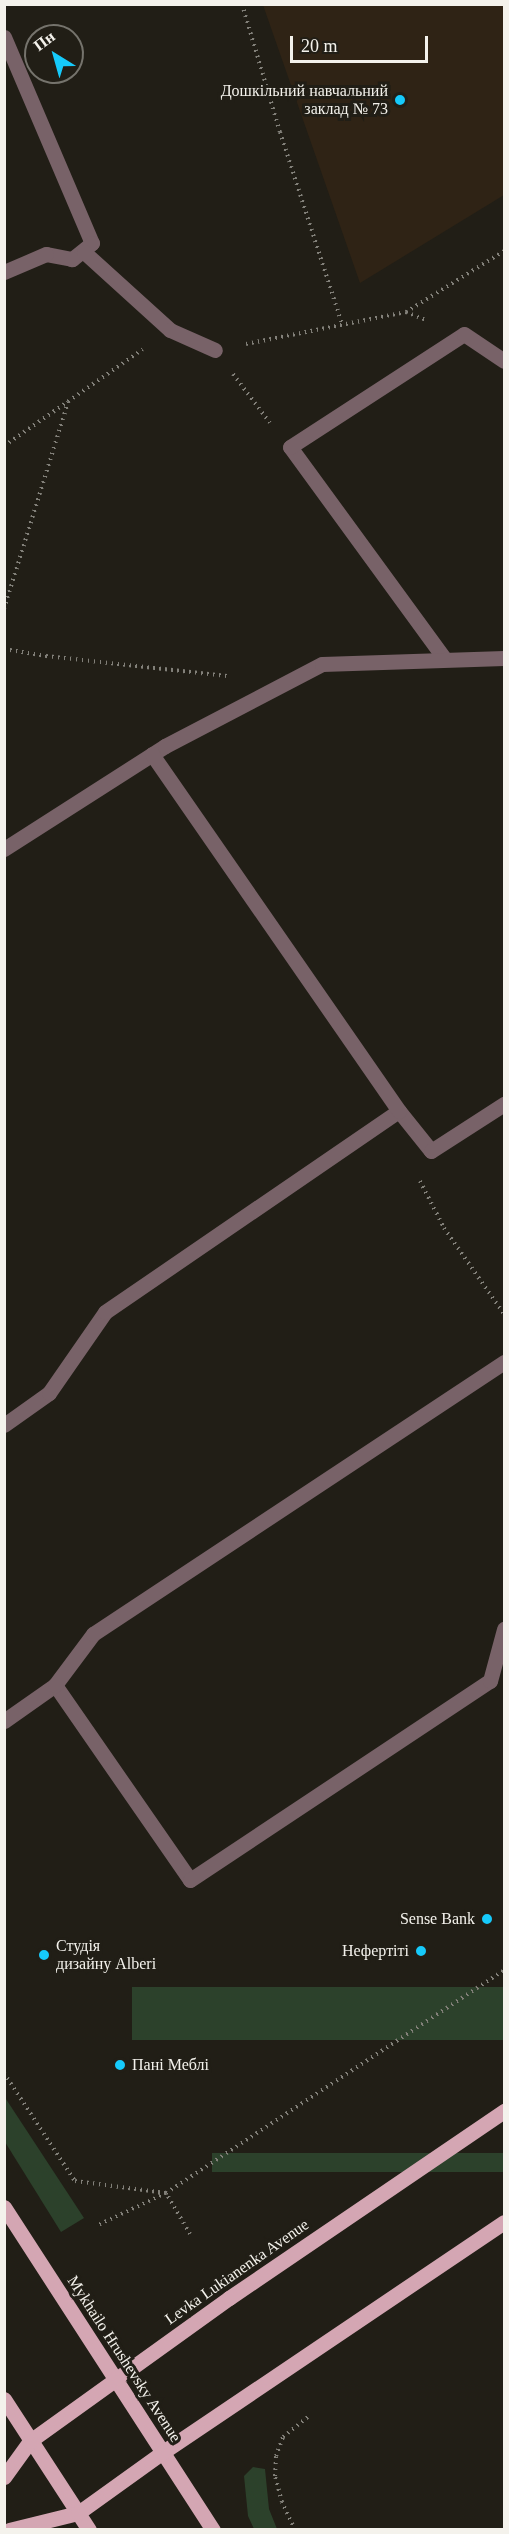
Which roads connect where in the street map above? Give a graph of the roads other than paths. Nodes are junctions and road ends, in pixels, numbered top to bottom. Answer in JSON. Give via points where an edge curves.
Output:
{"nodes":[{"id":1,"x":4,"y":37,"type":"edge"},
{"id":2,"x":84,"y":252,"type":"junction"},
{"id":3,"x":4,"y":272,"type":"edge"},
{"id":4,"x":215,"y":350,"type":"road end"},
{"id":5,"x":504,"y":361,"type":"edge"},
{"id":6,"x":444,"y":658,"type":"junction"},
{"id":7,"x":504,"y":658,"type":"edge"},
{"id":8,"x":152,"y":754,"type":"junction"},
{"id":9,"x":4,"y":849,"type":"edge"},
{"id":10,"x":504,"y":1104,"type":"edge"},
{"id":11,"x":399,"y":1111,"type":"junction"},
{"id":12,"x":504,"y":1362,"type":"edge"},
{"id":13,"x":4,"y":1425,"type":"edge"},
{"id":14,"x":504,"y":1629,"type":"edge"},
{"id":15,"x":55,"y":1685,"type":"junction"},
{"id":16,"x":4,"y":1721,"type":"edge"},
{"id":17,"x":504,"y":2110,"type":"edge"},
{"id":18,"x":4,"y":2207,"type":"edge"},
{"id":19,"x":504,"y":2222,"type":"edge"},
{"id":20,"x":117,"y":2380,"type":"junction"},
{"id":21,"x":4,"y":2399,"type":"edge"},
{"id":22,"x":30,"y":2441,"type":"junction"},
{"id":23,"x":163,"y":2452,"type":"junction"},
{"id":24,"x":4,"y":2477,"type":"edge"},
{"id":25,"x":78,"y":2513,"type":"junction"},
{"id":26,"x":9,"y":2529,"type":"edge"},
{"id":27,"x":89,"y":2529,"type":"edge"},
{"id":28,"x":213,"y":2529,"type":"edge"}],
"edges":[{"from":1,"to":2,"type":"lane","via":[[92,243]]},
{"from":2,"to":3,"type":"lane","via":[[72,259],[46,254]]},
{"from":2,"to":4,"type":"lane","via":[[170,330]]},
{"from":5,"to":6,"type":"lane","via":[[464,334],[290,447]]},
{"from":6,"to":7,"type":"lane"},
{"from":6,"to":8,"type":"lane","via":[[322,664]]},
{"from":8,"to":9,"type":"lane"},
{"from":8,"to":11,"type":"lane"},
{"from":10,"to":11,"type":"lane","via":[[431,1151]]},
{"from":11,"to":13,"type":"lane","via":[[105,1312],[49,1393]]},
{"from":12,"to":15,"type":"lane","via":[[93,1634]]},
{"from":14,"to":15,"type":"lane","via":[[490,1681],[190,1880]]},
{"from":15,"to":16,"type":"lane"},
{"from":17,"to":20,"type":"main road","name":"Levka Lukianenka Avenue","via":[[229,2298]]},
{"from":18,"to":20,"type":"main road","name":"Mykhailo Hrushevsky Avenue"},
{"from":19,"to":23,"type":"main road"},
{"from":20,"to":22,"type":"main road","name":"Levka Lukianenka Avenue"},
{"from":20,"to":23,"type":"main road","name":"Mykhailo Hrushevsky Avenue"},
{"from":21,"to":22,"type":"main road"},
{"from":22,"to":24,"type":"main road","name":"Levka Lukianenka Avenue"},
{"from":22,"to":25,"type":"main road"},
{"from":23,"to":25,"type":"main road"},
{"from":23,"to":28,"type":"main road","name":"Mykhailo Hrushevsky Avenue"},
{"from":25,"to":26,"type":"main road"},
{"from":25,"to":27,"type":"main road"}]}
